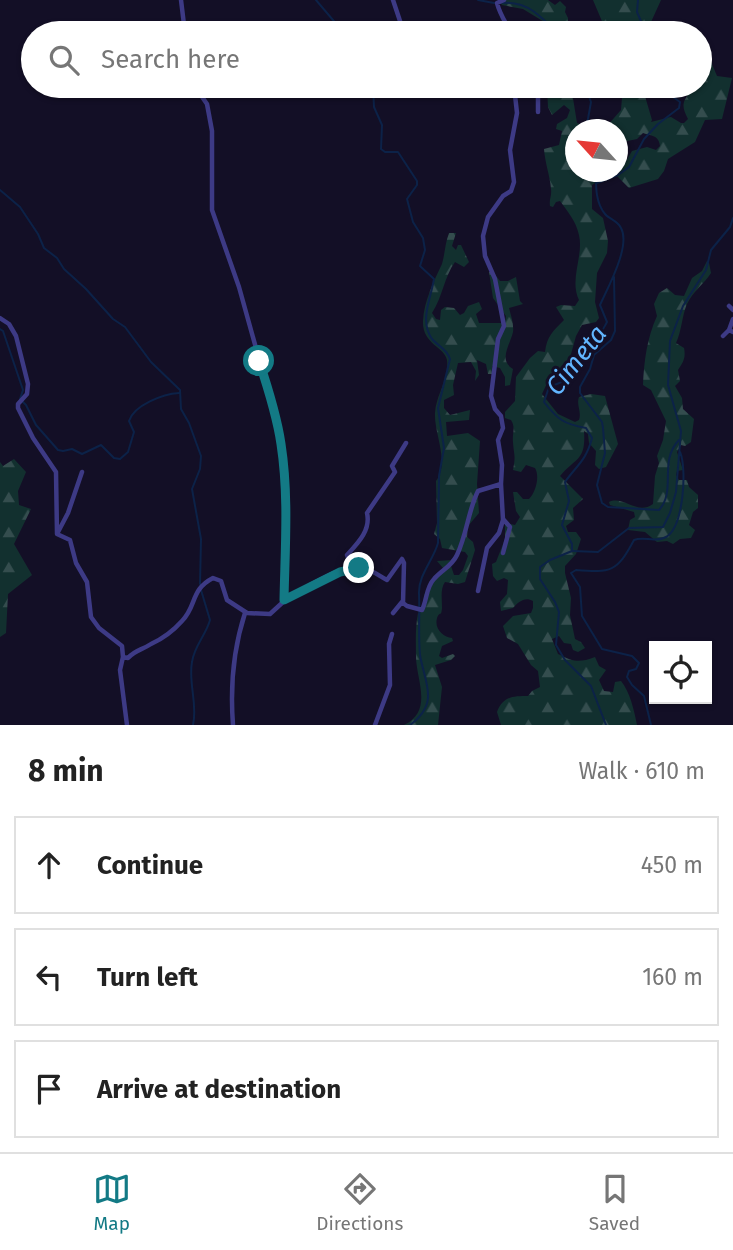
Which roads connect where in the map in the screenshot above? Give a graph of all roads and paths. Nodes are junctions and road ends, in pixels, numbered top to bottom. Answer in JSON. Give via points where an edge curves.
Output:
{"nodes":[{"id":1,"x":181,"y":0,"type":"edge"},
{"id":2,"x":393,"y":0,"type":"edge"},
{"id":3,"x":504,"y":0,"type":"edge"},
{"id":4,"x":184,"y":21,"type":"edge"},
{"id":5,"x":400,"y":21,"type":"edge"},
{"id":6,"x":503,"y":21,"type":"edge"},
{"id":7,"x":203,"y":98,"type":"edge"},
{"id":8,"x":515,"y":98,"type":"edge"},
{"id":9,"x":538,"y":98,"type":"edge"},
{"id":10,"x":538,"y":112,"type":"dead end"},
{"id":11,"x":0,"y":318,"type":"edge"},
{"id":12,"x":733,"y":319,"type":"edge"},
{"id":13,"x":731,"y":331,"type":"edge"},
{"id":14,"x":723,"y":336,"type":"dead end"},
{"id":15,"x":406,"y":443,"type":"dead end"},
{"id":16,"x":82,"y":472,"type":"dead end"},
{"id":17,"x":501,"y":484,"type":"junction"},
{"id":18,"x":502,"y":519,"type":"junction"},
{"id":19,"x":57,"y":534,"type":"junction"},
{"id":20,"x":503,"y":553,"type":"dead end"},
{"id":21,"x":346,"y":569,"type":"junction"},
{"id":22,"x":478,"y":591,"type":"dead end"},
{"id":23,"x":284,"y":600,"type":"junction"},
{"id":24,"x":403,"y":601,"type":"junction"},
{"id":25,"x":245,"y":612,"type":"junction"},
{"id":26,"x":393,"y":613,"type":"dead end"},
{"id":27,"x":392,"y":634,"type":"dead end"},
{"id":28,"x":122,"y":657,"type":"junction"},
{"id":29,"x":127,"y":725,"type":"edge"},
{"id":30,"x":233,"y":725,"type":"edge"},
{"id":31,"x":374,"y":725,"type":"edge"}],
"edges":[{"from":1,"to":4,"type":"street"},
{"from":2,"to":5,"type":"street"},
{"from":3,"to":6,"type":"street","via":[[497,3]]},
{"from":7,"to":23,"type":"street","via":[[212,131],[212,210],[233,268],[281,442]]},
{"from":8,"to":17,"type":"street","via":[[510,150],[513,186],[488,216],[483,236],[504,326],[498,339],[491,396],[503,428],[499,440]]},
{"from":9,"to":10,"type":"street"},
{"from":11,"to":19,"type":"street","via":[[16,336],[28,384],[18,408],[56,472]]},
{"from":12,"to":13,"type":"street"},
{"from":13,"to":14,"type":"street"},
{"from":15,"to":21,"type":"street","via":[[392,466],[395,472],[367,513],[365,535],[347,555],[351,563]]},
{"from":16,"to":19,"type":"street"},
{"from":17,"to":18,"type":"street"},
{"from":17,"to":24,"type":"street","via":[[478,491],[458,554],[431,582],[424,609],[407,607]]},
{"from":18,"to":20,"type":"street","via":[[510,527]]},
{"from":18,"to":22,"type":"street","via":[[499,533],[487,548]]},
{"from":19,"to":28,"type":"street","via":[[70,540],[76,563],[88,582],[91,617],[122,646]]},
{"from":21,"to":23,"type":"street"},
{"from":21,"to":24,"type":"street","via":[[365,568],[387,580],[403,560]]},
{"from":23,"to":25,"type":"street","via":[[270,614]]},
{"from":24,"to":26,"type":"street"},
{"from":25,"to":28,"type":"street","via":[[228,601],[221,581],[213,578],[198,589],[181,622],[151,645],[129,658]]},
{"from":25,"to":30,"type":"street","via":[[233,662]]},
{"from":27,"to":31,"type":"street","via":[[390,685]]},
{"from":28,"to":29,"type":"street"}]}
